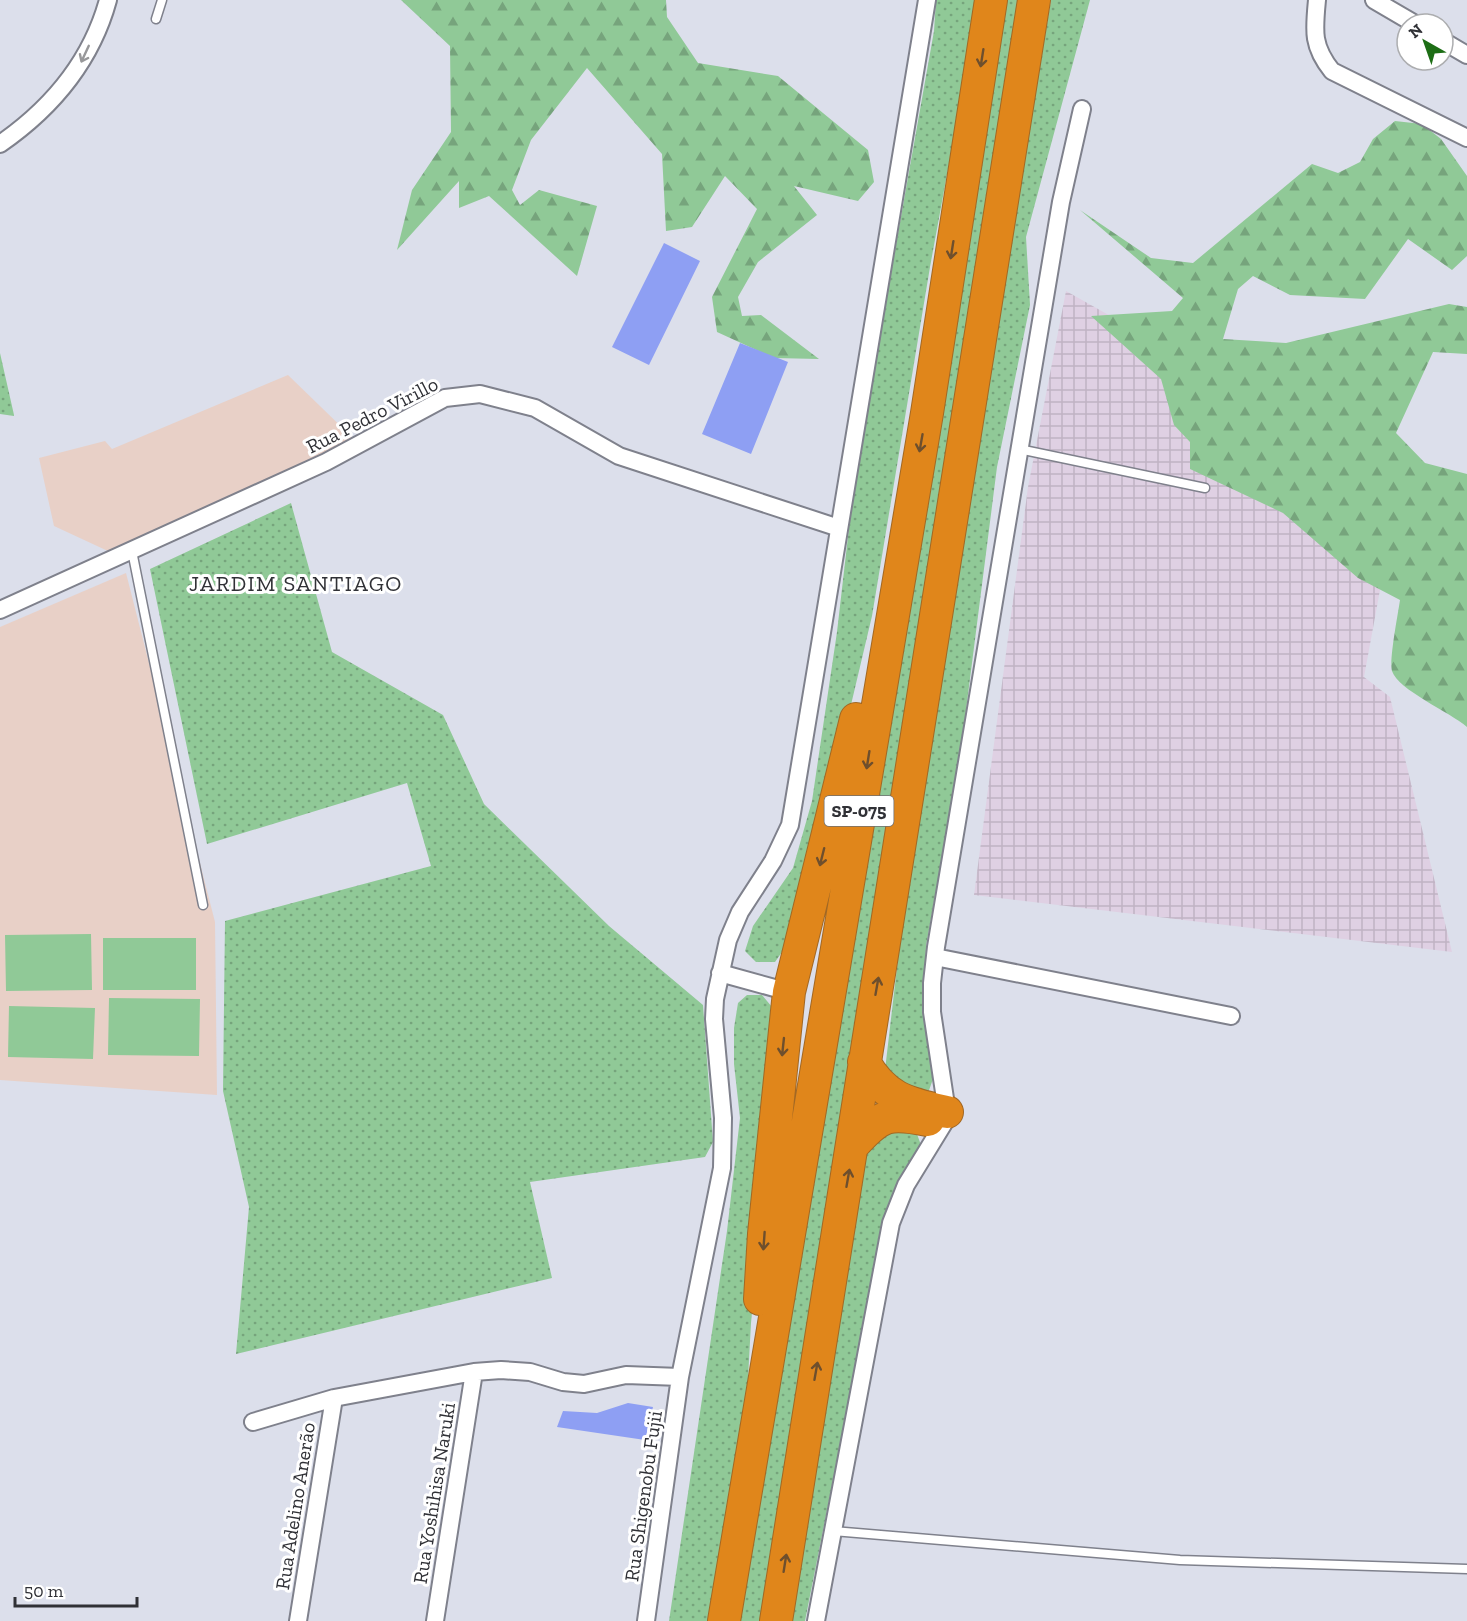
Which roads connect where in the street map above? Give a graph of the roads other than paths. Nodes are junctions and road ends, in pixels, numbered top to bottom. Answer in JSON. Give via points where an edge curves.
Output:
{"nodes":[{"id":1,"x":108,"y":0,"type":"edge"},
{"id":2,"x":162,"y":0,"type":"edge"},
{"id":3,"x":927,"y":0,"type":"edge"},
{"id":4,"x":991,"y":0,"type":"edge"},
{"id":5,"x":1034,"y":0,"type":"edge"},
{"id":6,"x":1317,"y":0,"type":"edge"},
{"id":7,"x":1374,"y":0,"type":"edge"},
{"id":8,"x":1395,"y":12,"type":"edge"},
{"id":9,"x":156,"y":19,"type":"dead end"},
{"id":10,"x":1082,"y":109,"type":"dead end"},
{"id":11,"x":1467,"y":138,"type":"edge"},
{"id":12,"x":0,"y":144,"type":"edge"},
{"id":13,"x":1019,"y":449,"type":"junction"},
{"id":14,"x":1204,"y":488,"type":"dead end"},
{"id":15,"x":839,"y":528,"type":"junction"},
{"id":16,"x":132,"y":551,"type":"junction"},
{"id":17,"x":898,"y":578,"type":"junction"},
{"id":18,"x":0,"y":610,"type":"edge"},
{"id":19,"x":203,"y":905,"type":"dead end"},
{"id":20,"x":935,"y":957,"type":"junction"},
{"id":21,"x":720,"y":973,"type":"junction"},
{"id":22,"x":789,"y":992,"type":"junction"},
{"id":23,"x":1231,"y":1016,"type":"dead end"},
{"id":24,"x":864,"y":1062,"type":"junction"},
{"id":25,"x":945,"y":1118,"type":"junction"},
{"id":26,"x":854,"y":1144,"type":"junction"},
{"id":27,"x":474,"y":1372,"type":"junction"},
{"id":28,"x":680,"y":1377,"type":"junction"},
{"id":29,"x":334,"y":1398,"type":"junction"},
{"id":30,"x":253,"y":1422,"type":"dead end"},
{"id":31,"x":752,"y":1453,"type":"junction"},
{"id":32,"x":833,"y":1531,"type":"junction"},
{"id":33,"x":1467,"y":1569,"type":"edge"},
{"id":34,"x":298,"y":1621,"type":"edge"},
{"id":35,"x":435,"y":1621,"type":"edge"},
{"id":36,"x":646,"y":1621,"type":"edge"},
{"id":37,"x":724,"y":1621,"type":"edge"},
{"id":38,"x":776,"y":1621,"type":"edge"},
{"id":39,"x":816,"y":1621,"type":"edge"}],
"edges":[{"from":1,"to":12,"type":"street","one_way":true,"via":[[76,73],[42,112]]},
{"from":2,"to":9,"type":"lane"},
{"from":3,"to":15,"type":"street","name":"Rua Shigenobu Fujii"},
{"from":4,"to":17,"type":"highway","number":"SP-075","one_way":true},
{"from":24,"to":5,"type":"highway","number":"SP-075","one_way":true},
{"from":6,"to":11,"type":"street","via":[[1314,34],[1320,56],[1332,71]]},
{"from":7,"to":8,"type":"street"},
{"from":10,"to":13,"type":"street","via":[[1061,202]]},
{"from":13,"to":14,"type":"lane"},
{"from":13,"to":20,"type":"street"},
{"from":15,"to":16,"type":"street","name":"Rua Pedro Virillo","via":[[619,456],[535,408],[480,394],[445,398],[326,462]]},
{"from":15,"to":21,"type":"street","name":"Rua Shigenobu Fujii","via":[[790,825],[774,861],[740,912]]},
{"from":16,"to":18,"type":"street","name":"Rua Pedro Virillo"},
{"from":16,"to":19,"type":"lane"},
{"from":17,"to":22,"type":"highway","one_way":true,"via":[[867,670]]},
{"from":17,"to":31,"type":"highway","number":"SP-075","one_way":true},
{"from":20,"to":23,"type":"street"},
{"from":20,"to":25,"type":"street","via":[[932,1012]]},
{"from":21,"to":22,"type":"street"},
{"from":21,"to":28,"type":"street","name":"Rua Shigenobu Fujii","via":[[713,1009],[723,1118],[722,1168]]},
{"from":22,"to":31,"type":"highway","one_way":true,"via":[[764,1234]]},
{"from":24,"to":25,"type":"highway","via":[[875,1082],[892,1095]]},
{"from":24,"to":26,"type":"highway","number":"SP-075"},
{"from":25,"to":26,"type":"highway","via":[[892,1115],[872,1123]]},
{"from":25,"to":32,"type":"street","via":[[906,1185],[891,1223]]},
{"from":38,"to":26,"type":"highway","number":"SP-075","one_way":true},
{"from":27,"to":28,"type":"street","via":[[530,1372],[584,1384],[627,1375]]},
{"from":27,"to":29,"type":"street"},
{"from":27,"to":35,"type":"street","name":"Rua Yoshihisa Naruki"},
{"from":28,"to":36,"type":"street","name":"Rua Shigenobu Fujii"},
{"from":29,"to":30,"type":"street"},
{"from":29,"to":34,"type":"street","name":"Rua Adelino Anerão"},
{"from":31,"to":37,"type":"highway","number":"SP-075"},
{"from":32,"to":33,"type":"lane","via":[[1180,1560]]},
{"from":32,"to":39,"type":"street"}]}
